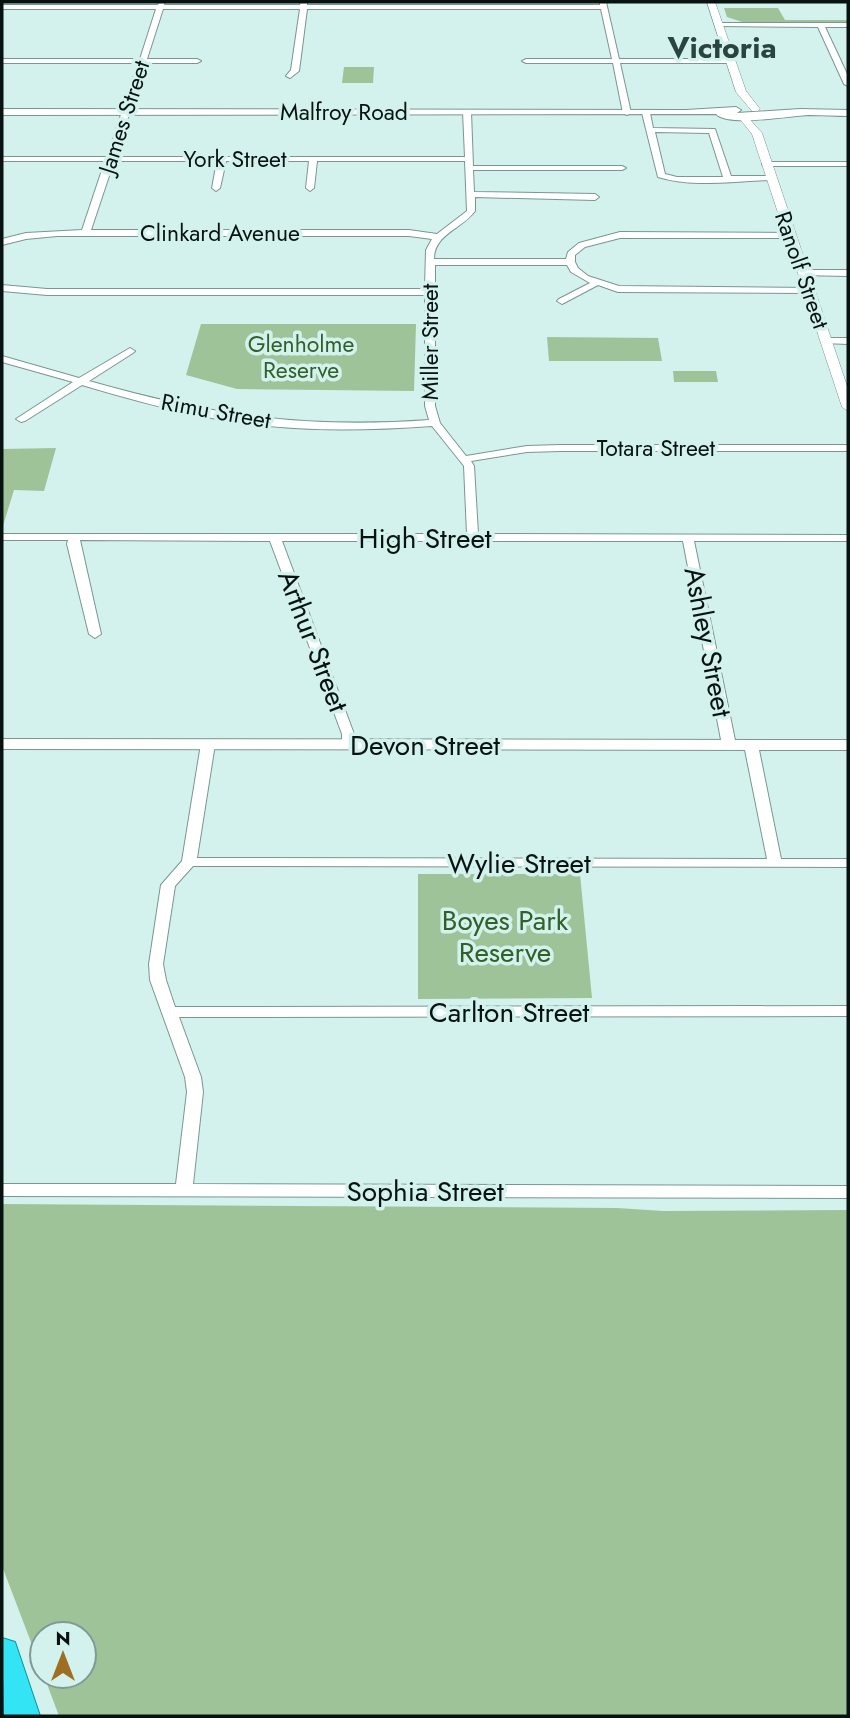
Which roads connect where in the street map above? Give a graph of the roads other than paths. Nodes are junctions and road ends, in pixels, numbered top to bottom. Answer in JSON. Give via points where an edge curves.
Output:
{"nodes":[{"id":1,"x":711,"y":2,"type":"edge"},
{"id":2,"x":161,"y":4,"type":"edge"},
{"id":3,"x":304,"y":4,"type":"edge"},
{"id":4,"x":604,"y":4,"type":"edge"},
{"id":5,"x":2,"y":7,"type":"edge"},
{"id":6,"x":719,"y":25,"type":"junction"},
{"id":7,"x":821,"y":25,"type":"junction"},
{"id":8,"x":848,"y":25,"type":"edge"},
{"id":9,"x":2,"y":61,"type":"edge"},
{"id":10,"x":142,"y":61,"type":"junction"},
{"id":11,"x":197,"y":61,"type":"dead end"},
{"id":12,"x":526,"y":61,"type":"dead end"},
{"id":13,"x":616,"y":61,"type":"junction"},
{"id":14,"x":731,"y":61,"type":"junction"},
{"id":15,"x":290,"y":76,"type":"dead end"},
{"id":16,"x":848,"y":84,"type":"edge"},
{"id":17,"x":741,"y":92,"type":"junction"},
{"id":18,"x":2,"y":112,"type":"edge"},
{"id":19,"x":125,"y":112,"type":"junction"},
{"id":20,"x":758,"y":112,"type":"junction"},
{"id":21,"x":467,"y":113,"type":"junction"},
{"id":22,"x":627,"y":113,"type":"junction"},
{"id":23,"x":646,"y":113,"type":"junction"},
{"id":24,"x":739,"y":113,"type":"junction"},
{"id":25,"x":848,"y":113,"type":"edge"},
{"id":26,"x":650,"y":130,"type":"junction"},
{"id":27,"x":757,"y":133,"type":"junction"},
{"id":28,"x":2,"y":159,"type":"edge"},
{"id":29,"x":110,"y":159,"type":"junction"},
{"id":30,"x":222,"y":159,"type":"junction"},
{"id":31,"x":313,"y":159,"type":"junction"},
{"id":32,"x":470,"y":163,"type":"junction"},
{"id":33,"x":766,"y":164,"type":"junction"},
{"id":34,"x":848,"y":164,"type":"edge"},
{"id":35,"x":622,"y":168,"type":"dead end"},
{"id":36,"x":770,"y":178,"type":"junction"},
{"id":37,"x":728,"y":180,"type":"junction"},
{"id":38,"x":216,"y":188,"type":"dead end"},
{"id":39,"x":310,"y":188,"type":"dead end"},
{"id":40,"x":471,"y":194,"type":"junction"},
{"id":41,"x":596,"y":197,"type":"dead end"},
{"id":42,"x":86,"y":233,"type":"junction"},
{"id":43,"x":789,"y":235,"type":"junction"},
{"id":44,"x":439,"y":237,"type":"junction"},
{"id":45,"x":3,"y":241,"type":"edge"},
{"id":46,"x":430,"y":262,"type":"junction"},
{"id":47,"x":570,"y":262,"type":"junction"},
{"id":48,"x":803,"y":273,"type":"junction"},
{"id":49,"x":848,"y":273,"type":"edge"},
{"id":50,"x":596,"y":284,"type":"junction"},
{"id":51,"x":2,"y":288,"type":"edge"},
{"id":52,"x":809,"y":291,"type":"junction"},
{"id":53,"x":430,"y":292,"type":"junction"},
{"id":54,"x":562,"y":301,"type":"dead end"},
{"id":55,"x":826,"y":341,"type":"junction"},
{"id":56,"x":848,"y":341,"type":"edge"},
{"id":57,"x":130,"y":351,"type":"dead end"},
{"id":58,"x":2,"y":359,"type":"edge"},
{"id":59,"x":83,"y":381,"type":"junction"},
{"id":60,"x":848,"y":407,"type":"edge"},
{"id":61,"x":21,"y":419,"type":"dead end"},
{"id":62,"x":435,"y":423,"type":"junction"},
{"id":63,"x":848,"y":448,"type":"edge"},
{"id":64,"x":465,"y":459,"type":"junction"},
{"id":65,"x":2,"y":537,"type":"edge"},
{"id":66,"x":75,"y":537,"type":"junction"},
{"id":67,"x":276,"y":538,"type":"junction"},
{"id":68,"x":473,"y":538,"type":"junction"},
{"id":69,"x":688,"y":538,"type":"junction"},
{"id":70,"x":848,"y":538,"type":"edge"},
{"id":71,"x":95,"y":634,"type":"dead end"},
{"id":72,"x":2,"y":744,"type":"edge"},
{"id":73,"x":208,"y":744,"type":"junction"},
{"id":74,"x":349,"y":744,"type":"junction"},
{"id":75,"x":729,"y":745,"type":"junction"},
{"id":76,"x":751,"y":745,"type":"junction"},
{"id":77,"x":848,"y":745,"type":"edge"},
{"id":78,"x":189,"y":862,"type":"junction"},
{"id":79,"x":775,"y":863,"type":"junction"},
{"id":80,"x":848,"y":863,"type":"edge"},
{"id":81,"x":848,"y":1011,"type":"edge"},
{"id":82,"x":170,"y":1012,"type":"junction"},
{"id":83,"x":2,"y":1190,"type":"edge"},
{"id":84,"x":184,"y":1190,"type":"junction"},
{"id":85,"x":848,"y":1192,"type":"edge"},
{"id":86,"x":2,"y":1654,"type":"edge"},
{"id":87,"x":22,"y":1716,"type":"edge"}],
"edges":[{"from":1,"to":6,"type":"street"},
{"from":2,"to":3,"type":"street"},
{"from":2,"to":5,"type":"street"},
{"from":2,"to":10,"type":"street","name":"James Street"},
{"from":3,"to":4,"type":"street"},
{"from":3,"to":15,"type":"street","via":[[295,71]]},
{"from":4,"to":13,"type":"street"},
{"from":6,"to":7,"type":"street"},
{"from":6,"to":14,"type":"street"},
{"from":7,"to":8,"type":"street"},
{"from":7,"to":16,"type":"street"},
{"from":9,"to":10,"type":"street"},
{"from":10,"to":11,"type":"street"},
{"from":10,"to":19,"type":"street","name":"James Street"},
{"from":12,"to":13,"type":"street"},
{"from":13,"to":14,"type":"street"},
{"from":13,"to":22,"type":"street"},
{"from":14,"to":17,"type":"street"},
{"from":17,"to":20,"type":"street"},
{"from":17,"to":24,"type":"street"},
{"from":18,"to":19,"type":"main road","name":"Malfroy Road"},
{"from":19,"to":21,"type":"main road","name":"Malfroy Road"},
{"from":19,"to":29,"type":"street","name":"James Street"},
{"from":20,"to":24,"type":"main road","name":"Malfroy Road"},
{"from":20,"to":25,"type":"main road"},
{"from":20,"to":27,"type":"street","name":"Ranolf Street"},
{"from":21,"to":22,"type":"main road","name":"Malfroy Road"},
{"from":21,"to":32,"type":"street"},
{"from":22,"to":23,"type":"main road","name":"Malfroy Road"},
{"from":23,"to":24,"type":"main road","name":"Malfroy Road"},
{"from":23,"to":26,"type":"street"},
{"from":24,"to":27,"type":"street","name":"Ranolf Street"},
{"from":26,"to":37,"type":"street","via":[[712,131]]},
{"from":26,"to":37,"type":"street","via":[[661,175],[677,180]]},
{"from":27,"to":33,"type":"street","name":"Ranolf Street"},
{"from":28,"to":29,"type":"street","name":"York Street"},
{"from":29,"to":30,"type":"street","name":"York Street"},
{"from":29,"to":42,"type":"street","name":"James Street"},
{"from":30,"to":31,"type":"street","name":"York Street"},
{"from":30,"to":38,"type":"street"},
{"from":31,"to":32,"type":"street","name":"York Street"},
{"from":31,"to":39,"type":"street"},
{"from":32,"to":35,"type":"street","name":"York Street"},
{"from":32,"to":40,"type":"street"},
{"from":33,"to":34,"type":"street"},
{"from":33,"to":36,"type":"street","name":"Ranolf Street"},
{"from":36,"to":37,"type":"street"},
{"from":36,"to":43,"type":"street","name":"Ranolf Street"},
{"from":40,"to":41,"type":"street"},
{"from":40,"to":44,"type":"street","via":[[469,215]]},
{"from":42,"to":44,"type":"street","name":"Clinkard Avenue","via":[[409,233]]},
{"from":42,"to":45,"type":"street","name":"Clinkard Avenue","via":[[36,234]]},
{"from":43,"to":47,"type":"street","via":[[612,236],[582,245],[571,254]]},
{"from":43,"to":48,"type":"street","name":"Ranolf Street"},
{"from":44,"to":46,"type":"street","name":"Miller Street","via":[[431,245]]},
{"from":46,"to":47,"type":"street"},
{"from":46,"to":53,"type":"street","name":"Miller Street"},
{"from":47,"to":50,"type":"street","via":[[579,275]]},
{"from":48,"to":49,"type":"street"},
{"from":48,"to":52,"type":"street","name":"Ranolf Street"},
{"from":50,"to":52,"type":"street","via":[[643,291]]},
{"from":50,"to":54,"type":"street"},
{"from":51,"to":53,"type":"street","via":[[47,292]]},
{"from":52,"to":55,"type":"street","name":"Ranolf Street"},
{"from":53,"to":62,"type":"street","name":"Miller Street","via":[[430,407]]},
{"from":55,"to":56,"type":"street"},
{"from":55,"to":60,"type":"street","name":"Ranolf Street"},
{"from":57,"to":59,"type":"street"},
{"from":58,"to":59,"type":"street","name":"Rimu Street"},
{"from":59,"to":61,"type":"street"},
{"from":59,"to":62,"type":"street","name":"Rimu Street","via":[[195,411],[253,420],[339,425]]},
{"from":62,"to":64,"type":"street","name":"Miller Street"},
{"from":63,"to":64,"type":"street","name":"Totara Street","via":[[560,447]]},
{"from":64,"to":68,"type":"street","name":"Miller Street","via":[[471,472]]},
{"from":65,"to":66,"type":"street","name":"High Street"},
{"from":66,"to":67,"type":"street","name":"High Street"},
{"from":66,"to":71,"type":"street"},
{"from":67,"to":68,"type":"street","name":"High Street"},
{"from":67,"to":74,"type":"street","name":"Arthur Street"},
{"from":68,"to":69,"type":"street","name":"High Street"},
{"from":69,"to":70,"type":"street","name":"High Street"},
{"from":69,"to":75,"type":"street","name":"Ashley Street"},
{"from":72,"to":73,"type":"main road","name":"Devon Street"},
{"from":73,"to":74,"type":"main road","name":"Devon Street"},
{"from":73,"to":78,"type":"street"},
{"from":74,"to":75,"type":"main road","name":"Devon Street"},
{"from":75,"to":76,"type":"main road","name":"Devon Street"},
{"from":76,"to":77,"type":"main road","name":"Devon Street"},
{"from":76,"to":79,"type":"street"},
{"from":78,"to":79,"type":"street","name":"Wylie Street"},
{"from":78,"to":82,"type":"street","via":[[169,885],[156,964]]},
{"from":79,"to":80,"type":"street","name":"Wylie Street"},
{"from":81,"to":82,"type":"street","name":"Carlton Street"},
{"from":82,"to":84,"type":"street","via":[[195,1091]]},
{"from":83,"to":84,"type":"street","name":"Sophia Street"},
{"from":84,"to":85,"type":"street","name":"Sophia Street"},
{"from":86,"to":87,"type":"highway"}]}
